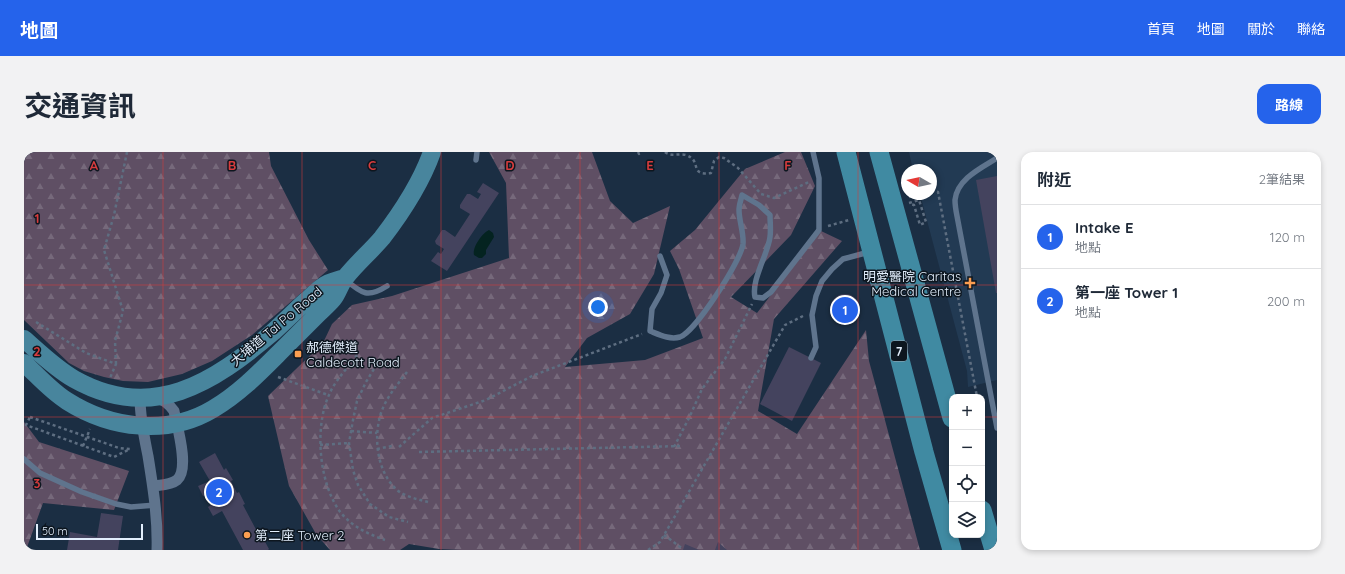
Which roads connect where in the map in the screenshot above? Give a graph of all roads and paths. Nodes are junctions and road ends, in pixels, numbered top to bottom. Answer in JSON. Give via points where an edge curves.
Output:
{"nodes":[{"id":1,"x":127,"y":152,"type":"edge"},
{"id":2,"x":432,"y":152,"type":"edge"},
{"id":3,"x":477,"y":152,"type":"edge"},
{"id":4,"x":638,"y":152,"type":"edge"},
{"id":5,"x":642,"y":152,"type":"edge"},
{"id":6,"x":665,"y":152,"type":"edge"},
{"id":7,"x":814,"y":152,"type":"edge"},
{"id":8,"x":846,"y":152,"type":"edge"},
{"id":9,"x":879,"y":152,"type":"edge"},
{"id":10,"x":997,"y":158,"type":"edge"},
{"id":11,"x":476,"y":160,"type":"dead end"},
{"id":12,"x":819,"y":178,"type":"junction"},
{"id":13,"x":937,"y":192,"type":"edge"},
{"id":14,"x":920,"y":203,"type":"dead end"},
{"id":15,"x":914,"y":205,"type":"dead end"},
{"id":16,"x":872,"y":251,"type":"junction"},
{"id":17,"x":660,"y":256,"type":"dead end"},
{"id":18,"x":345,"y":278,"type":"junction"},
{"id":19,"x":387,"y":286,"type":"dead end"},
{"id":20,"x":756,"y":297,"type":"junction"},
{"id":21,"x":812,"y":315,"type":"junction"},
{"id":22,"x":36,"y":322,"type":"dead end"},
{"id":23,"x":650,"y":331,"type":"junction"},
{"id":24,"x":24,"y":339,"type":"edge"},
{"id":25,"x":357,"y":355,"type":"dead end"},
{"id":26,"x":811,"y":358,"type":"dead end"},
{"id":27,"x":110,"y":362,"type":"dead end"},
{"id":28,"x":24,"y":363,"type":"edge"},
{"id":29,"x":116,"y":364,"type":"dead end"},
{"id":30,"x":378,"y":364,"type":"dead end"},
{"id":31,"x":407,"y":372,"type":"dead end"},
{"id":32,"x":281,"y":377,"type":"dead end"},
{"id":33,"x":976,"y":394,"type":"edge"},
{"id":34,"x":328,"y":395,"type":"junction"},
{"id":35,"x":147,"y":398,"type":"junction"},
{"id":36,"x":949,"y":407,"type":"edge"},
{"id":37,"x":176,"y":424,"type":"junction"},
{"id":38,"x":142,"y":426,"type":"junction"},
{"id":39,"x":997,"y":428,"type":"edge"},
{"id":40,"x":351,"y":431,"type":"junction"},
{"id":41,"x":377,"y":433,"type":"junction"},
{"id":42,"x":349,"y":443,"type":"junction"},
{"id":43,"x":320,"y":445,"type":"junction"},
{"id":44,"x":392,"y":446,"type":"dead end"},
{"id":45,"x":683,"y":446,"type":"dead end"},
{"id":46,"x":399,"y":447,"type":"dead end"},
{"id":47,"x":674,"y":447,"type":"junction"},
{"id":48,"x":377,"y":449,"type":"junction"},
{"id":49,"x":419,"y":452,"type":"dead end"},
{"id":50,"x":114,"y":457,"type":"joint"},
{"id":51,"x":24,"y":459,"type":"edge"},
{"id":52,"x":153,"y":486,"type":"junction"},
{"id":53,"x":428,"y":502,"type":"dead end"},
{"id":54,"x":156,"y":505,"type":"junction"},
{"id":55,"x":985,"y":519,"type":"edge"},
{"id":56,"x":408,"y":522,"type":"dead end"},
{"id":57,"x":664,"y":535,"type":"junction"},
{"id":58,"x":385,"y":540,"type":"dead end"},
{"id":59,"x":683,"y":549,"type":"edge"},
{"id":60,"x":157,"y":550,"type":"edge"},
{"id":61,"x":648,"y":550,"type":"edge"},
{"id":62,"x":952,"y":550,"type":"edge"},
{"id":63,"x":994,"y":550,"type":"edge"}],
"edges":[{"from":1,"to":29,"type":"path","via":[[104,250],[123,311],[115,340]]},
{"from":2,"to":18,"type":"main road","name":"大埔道 Tai Po Road","via":[[399,214]]},
{"from":3,"to":11,"type":"lane"},
{"from":4,"to":5,"type":"path"},
{"from":6,"to":12,"type":"path","via":[[692,157],[698,171],[703,174],[711,173],[714,161],[719,157],[724,158],[738,168],[761,194],[774,198]]},
{"from":7,"to":12,"type":"lane"},
{"from":8,"to":16,"type":"highway","number":"7"},
{"from":9,"to":36,"type":"highway"},
{"from":10,"to":39,"type":"lane","via":[[969,176],[959,187],[955,199]]},
{"from":12,"to":20,"type":"lane","via":[[820,230],[771,292],[763,298]]},
{"from":13,"to":33,"type":"path"},
{"from":14,"to":15,"type":"path","via":[[926,222],[920,224]]},
{"from":16,"to":21,"type":"lane","via":[[843,259],[832,269],[822,281]]},
{"from":16,"to":62,"type":"highway","number":"7"},
{"from":17,"to":23,"type":"lane","via":[[667,275],[652,309]]},
{"from":18,"to":19,"type":"lane","via":[[363,293],[369,294]]},
{"from":18,"to":35,"type":"main road","name":"大埔道 Tai Po Road","via":[[324,285],[260,342],[210,378],[182,391]]},
{"from":18,"to":37,"type":"main road","name":"大埔道 Tai Po Road","via":[[334,298],[247,384],[213,409]]},
{"from":20,"to":23,"type":"lane","via":[[754,292],[758,274],[770,237],[770,215],[742,195],[739,211],[743,244],[732,272],[712,301],[681,337],[672,338]]},
{"from":20,"to":47,"type":"path","via":[[725,359],[702,389]]},
{"from":21,"to":26,"type":"lane","via":[[816,347]]},
{"from":21,"to":57,"type":"path","via":[[785,325]]},
{"from":22,"to":27,"type":"path","via":[[86,353]]},
{"from":23,"to":46,"type":"path","via":[[532,376],[486,400],[432,418]]},
{"from":24,"to":35,"type":"main road","name":"大埔道 Tai Po Road","via":[[55,366],[86,386],[113,395]]},
{"from":25,"to":34,"type":"path"},
{"from":28,"to":38,"type":"main road","name":"大埔道 Tai Po Road","via":[[67,401],[107,419]]},
{"from":30,"to":40,"type":"path","via":[[357,402]]},
{"from":31,"to":41,"type":"path","via":[[386,402]]},
{"from":32,"to":34,"type":"path"},
{"from":34,"to":43,"type":"path","via":[[320,428]]},
{"from":35,"to":37,"type":"street","via":[[162,399],[169,404],[174,411]]},
{"from":35,"to":38,"type":"street"},
{"from":37,"to":38,"type":"main road","name":"大埔道 Tai Po Road"},
{"from":37,"to":52,"type":"street","via":[[183,460],[182,472],[178,480],[171,484]]},
{"from":38,"to":52,"type":"street"},
{"from":40,"to":41,"type":"path"},
{"from":40,"to":42,"type":"path"},
{"from":41,"to":48,"type":"path"},
{"from":42,"to":43,"type":"path"},
{"from":42,"to":56,"type":"path","via":[[353,470],[370,504],[389,517]]},
{"from":43,"to":58,"type":"path","via":[[331,495],[341,512],[366,533]]},
{"from":44,"to":48,"type":"path"},
{"from":45,"to":47,"type":"path"},
{"from":47,"to":49,"type":"path"},
{"from":48,"to":53,"type":"path","via":[[385,476],[398,490],[412,498]]},
{"from":50,"to":50,"type":"path","via":[[26,425],[30,416],[119,448],[130,449]]},
{"from":51,"to":54,"type":"lane","via":[[40,473],[116,504],[130,507]]},
{"from":52,"to":54,"type":"street"},
{"from":54,"to":60,"type":"street"},
{"from":55,"to":63,"type":"highway"},
{"from":57,"to":59,"type":"path"},
{"from":57,"to":61,"type":"path","via":[[660,542]]}]}
